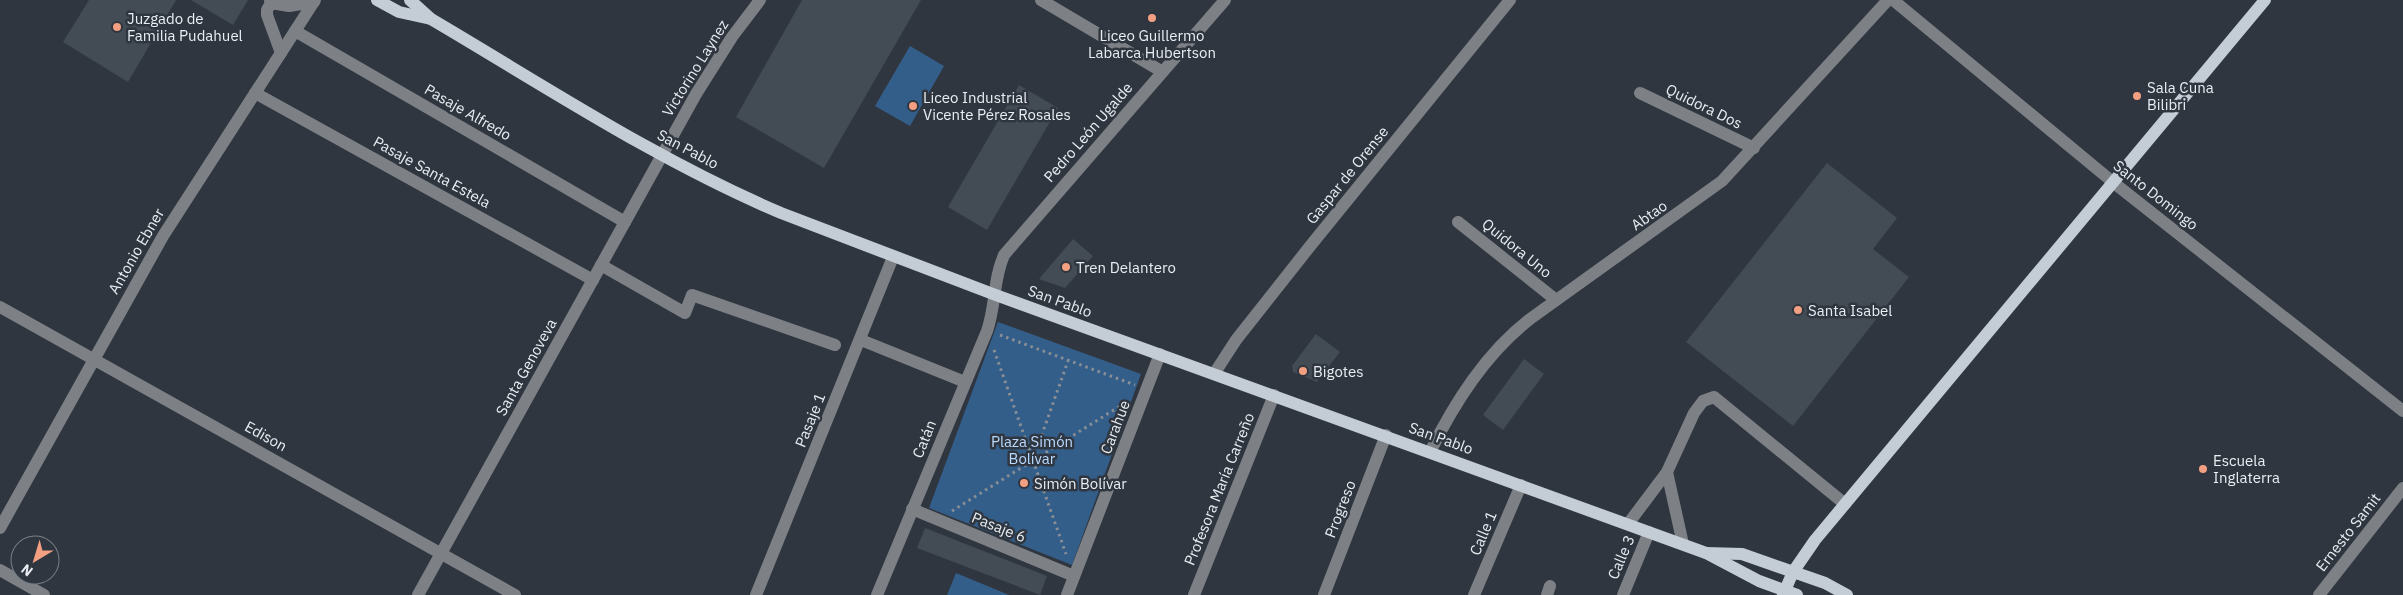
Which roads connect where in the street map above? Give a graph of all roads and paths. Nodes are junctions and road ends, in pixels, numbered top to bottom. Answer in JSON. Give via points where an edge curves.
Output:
{"nodes":[{"id":1,"x":377,"y":0,"type":"edge"},
{"id":2,"x":410,"y":0,"type":"edge"},
{"id":3,"x":760,"y":0,"type":"edge"},
{"id":4,"x":1041,"y":0,"type":"edge"},
{"id":5,"x":1225,"y":0,"type":"edge"},
{"id":6,"x":1510,"y":0,"type":"edge"},
{"id":7,"x":1888,"y":0,"type":"edge"},
{"id":8,"x":1893,"y":0,"type":"edge"},
{"id":9,"x":2266,"y":0,"type":"edge"},
{"id":10,"x":271,"y":1,"type":"edge"},
{"id":11,"x":314,"y":1,"type":"edge"},
{"id":12,"x":431,"y":19,"type":"junction"},
{"id":13,"x":296,"y":31,"type":"junction"},
{"id":14,"x":281,"y":53,"type":"junction"},
{"id":15,"x":1162,"y":72,"type":"junction"},
{"id":16,"x":255,"y":93,"type":"junction"},
{"id":17,"x":1640,"y":93,"type":"dead end"},
{"id":18,"x":1754,"y":148,"type":"junction"},
{"id":19,"x":662,"y":155,"type":"junction"},
{"id":20,"x":2114,"y":183,"type":"junction"},
{"id":21,"x":625,"y":222,"type":"junction"},
{"id":22,"x":1458,"y":222,"type":"dead end"},
{"id":23,"x":893,"y":257,"type":"junction"},
{"id":24,"x":601,"y":265,"type":"junction"},
{"id":25,"x":593,"y":280,"type":"junction"},
{"id":26,"x":993,"y":294,"type":"junction"},
{"id":27,"x":1556,"y":300,"type":"junction"},
{"id":28,"x":0,"y":307,"type":"edge"},
{"id":29,"x":987,"y":331,"type":"junction"},
{"id":30,"x":861,"y":340,"type":"junction"},
{"id":31,"x":835,"y":345,"type":"dead end"},
{"id":32,"x":1160,"y":354,"type":"junction"},
{"id":33,"x":94,"y":358,"type":"junction"},
{"id":34,"x":1068,"y":361,"type":"junction"},
{"id":35,"x":1214,"y":374,"type":"junction"},
{"id":36,"x":965,"y":382,"type":"junction"},
{"id":37,"x":1147,"y":390,"type":"junction"},
{"id":38,"x":1274,"y":395,"type":"junction"},
{"id":39,"x":2403,"y":411,"type":"edge"},
{"id":40,"x":1386,"y":435,"type":"junction"},
{"id":41,"x":1430,"y":452,"type":"junction"},
{"id":42,"x":1033,"y":460,"type":"junction"},
{"id":43,"x":1667,"y":472,"type":"junction"},
{"id":44,"x":1521,"y":485,"type":"junction"},
{"id":45,"x":2403,"y":488,"type":"edge"},
{"id":46,"x":1845,"y":504,"type":"junction"},
{"id":47,"x":912,"y":509,"type":"junction"},
{"id":48,"x":937,"y":520,"type":"junction"},
{"id":49,"x":1628,"y":524,"type":"junction"},
{"id":50,"x":0,"y":528,"type":"edge"},
{"id":51,"x":1650,"y":532,"type":"junction"},
{"id":52,"x":1683,"y":544,"type":"junction"},
{"id":53,"x":1706,"y":553,"type":"junction"},
{"id":54,"x":441,"y":554,"type":"junction"},
{"id":55,"x":0,"y":570,"type":"edge"},
{"id":56,"x":1793,"y":572,"type":"junction"},
{"id":57,"x":1074,"y":576,"type":"junction"},
{"id":58,"x":1788,"y":593,"type":"edge"},
{"id":59,"x":44,"y":595,"type":"edge"},
{"id":60,"x":418,"y":595,"type":"edge"},
{"id":61,"x":515,"y":595,"type":"edge"},
{"id":62,"x":756,"y":595,"type":"edge"},
{"id":63,"x":877,"y":595,"type":"edge"},
{"id":64,"x":1067,"y":595,"type":"edge"},
{"id":65,"x":1194,"y":595,"type":"edge"},
{"id":66,"x":1324,"y":595,"type":"edge"},
{"id":67,"x":1474,"y":595,"type":"edge"},
{"id":68,"x":1623,"y":595,"type":"edge"},
{"id":69,"x":1847,"y":595,"type":"edge"},
{"id":70,"x":2319,"y":595,"type":"edge"}],
"edges":[{"from":1,"to":12,"type":"main road","name":"San Pablo","via":[[399,12]]},
{"from":2,"to":12,"type":"main road","name":"San Pablo"},
{"from":3,"to":19,"type":"street","name":"Victorino Laynez","via":[[717,59]]},
{"from":4,"to":15,"type":"street"},
{"from":5,"to":15,"type":"street","name":"Pedro León Ugalde"},
{"from":6,"to":35,"type":"street","name":"Gaspar de Orense","via":[[1305,252],[1236,340]]},
{"from":7,"to":18,"type":"street","name":"Abtao"},
{"from":8,"to":20,"type":"street","name":"Santo Domingo"},
{"from":9,"to":20,"type":"main road"},
{"from":10,"to":11,"type":"street","via":[[289,6]]},
{"from":10,"to":14,"type":"street","via":[[267,16]]},
{"from":11,"to":13,"type":"street","name":"Antonio Ebner"},
{"from":12,"to":19,"type":"main road","name":"San Pablo"},
{"from":13,"to":14,"type":"street","name":"Antonio Ebner"},
{"from":13,"to":21,"type":"street","name":"Pasaje Alfredo"},
{"from":14,"to":16,"type":"street","name":"Antonio Ebner"},
{"from":15,"to":26,"type":"street","name":"Pedro León Ugalde","via":[[1004,255]]},
{"from":16,"to":25,"type":"street","name":"Pasaje Santa Estela"},
{"from":16,"to":33,"type":"street","name":"Antonio Ebner","via":[[167,228]]},
{"from":17,"to":18,"type":"street","name":"Quidora Dos"},
{"from":18,"to":27,"type":"street","name":"Abtao","via":[[1699,199]]},
{"from":19,"to":21,"type":"street","name":"Santa Genoveva"},
{"from":19,"to":23,"type":"main road","name":"San Pablo","via":[[747,199]]},
{"from":20,"to":39,"type":"street","name":"Santo Domingo"},
{"from":20,"to":46,"type":"main road"},
{"from":21,"to":24,"type":"street","name":"Santa Genoveva"},
{"from":22,"to":27,"type":"street","name":"Quidora Uno"},
{"from":23,"to":26,"type":"main road","name":"San Pablo"},
{"from":23,"to":30,"type":"street","name":"Pasaje 1"},
{"from":24,"to":25,"type":"street","name":"Santa Genoveva"},
{"from":24,"to":31,"type":"street","via":[[685,313],[692,295]]},
{"from":25,"to":54,"type":"street","name":"Santa Genoveva"},
{"from":26,"to":29,"type":"street","name":"Catán","via":[[992,316]]},
{"from":26,"to":32,"type":"main road","name":"San Pablo"},
{"from":27,"to":41,"type":"street","name":"Abtao","via":[[1501,342],[1474,378]]},
{"from":28,"to":33,"type":"street","name":"Edison"},
{"from":29,"to":34,"type":"path"},
{"from":29,"to":36,"type":"street","name":"Catán"},
{"from":29,"to":42,"type":"path"},
{"from":30,"to":36,"type":"street"},
{"from":30,"to":62,"type":"street","name":"Pasaje 1"},
{"from":32,"to":35,"type":"main road","name":"San Pablo"},
{"from":32,"to":37,"type":"street","name":"Carahue"},
{"from":33,"to":50,"type":"street","name":"Antonio Ebner"},
{"from":33,"to":54,"type":"street","name":"Edison"},
{"from":34,"to":37,"type":"path"},
{"from":34,"to":42,"type":"path"},
{"from":35,"to":38,"type":"main road","name":"San Pablo"},
{"from":36,"to":47,"type":"street","name":"Catán"},
{"from":37,"to":42,"type":"path"},
{"from":37,"to":57,"type":"street","name":"Carahue"},
{"from":38,"to":40,"type":"main road","name":"San Pablo"},
{"from":38,"to":65,"type":"street","name":"Profesora María Carreño"},
{"from":40,"to":41,"type":"main road","name":"San Pablo"},
{"from":40,"to":66,"type":"street","name":"Progreso"},
{"from":41,"to":44,"type":"main road","name":"San Pablo"},
{"from":42,"to":48,"type":"path"},
{"from":42,"to":57,"type":"path"},
{"from":43,"to":46,"type":"street","via":[[1694,413],[1703,401],[1714,397]]},
{"from":43,"to":49,"type":"street"},
{"from":43,"to":52,"type":"street"},
{"from":44,"to":49,"type":"main road","name":"San Pablo"},
{"from":44,"to":67,"type":"street","name":"Calle 1"},
{"from":45,"to":70,"type":"street","name":"Ernesto Samit"},
{"from":46,"to":56,"type":"main road"},
{"from":47,"to":48,"type":"street","name":"Pasaje 6"},
{"from":47,"to":63,"type":"street","name":"Catán"},
{"from":48,"to":57,"type":"street","name":"Pasaje 6"},
{"from":49,"to":51,"type":"main road","name":"San Pablo"},
{"from":51,"to":52,"type":"main road","name":"San Pablo"},
{"from":51,"to":68,"type":"street","name":"Calle 3"},
{"from":52,"to":53,"type":"main road","name":"San Pablo"},
{"from":53,"to":56,"type":"main road","name":"San Pablo","via":[[1742,554]]},
{"from":53,"to":58,"type":"main road","name":"San Pablo"},
{"from":54,"to":60,"type":"street","name":"Santa Genoveva"},
{"from":54,"to":61,"type":"street","name":"Edison"},
{"from":55,"to":59,"type":"street"},
{"from":56,"to":58,"type":"main road"},
{"from":56,"to":69,"type":"main road","name":"San Pablo"},
{"from":57,"to":64,"type":"street","name":"Carahue"}]}
